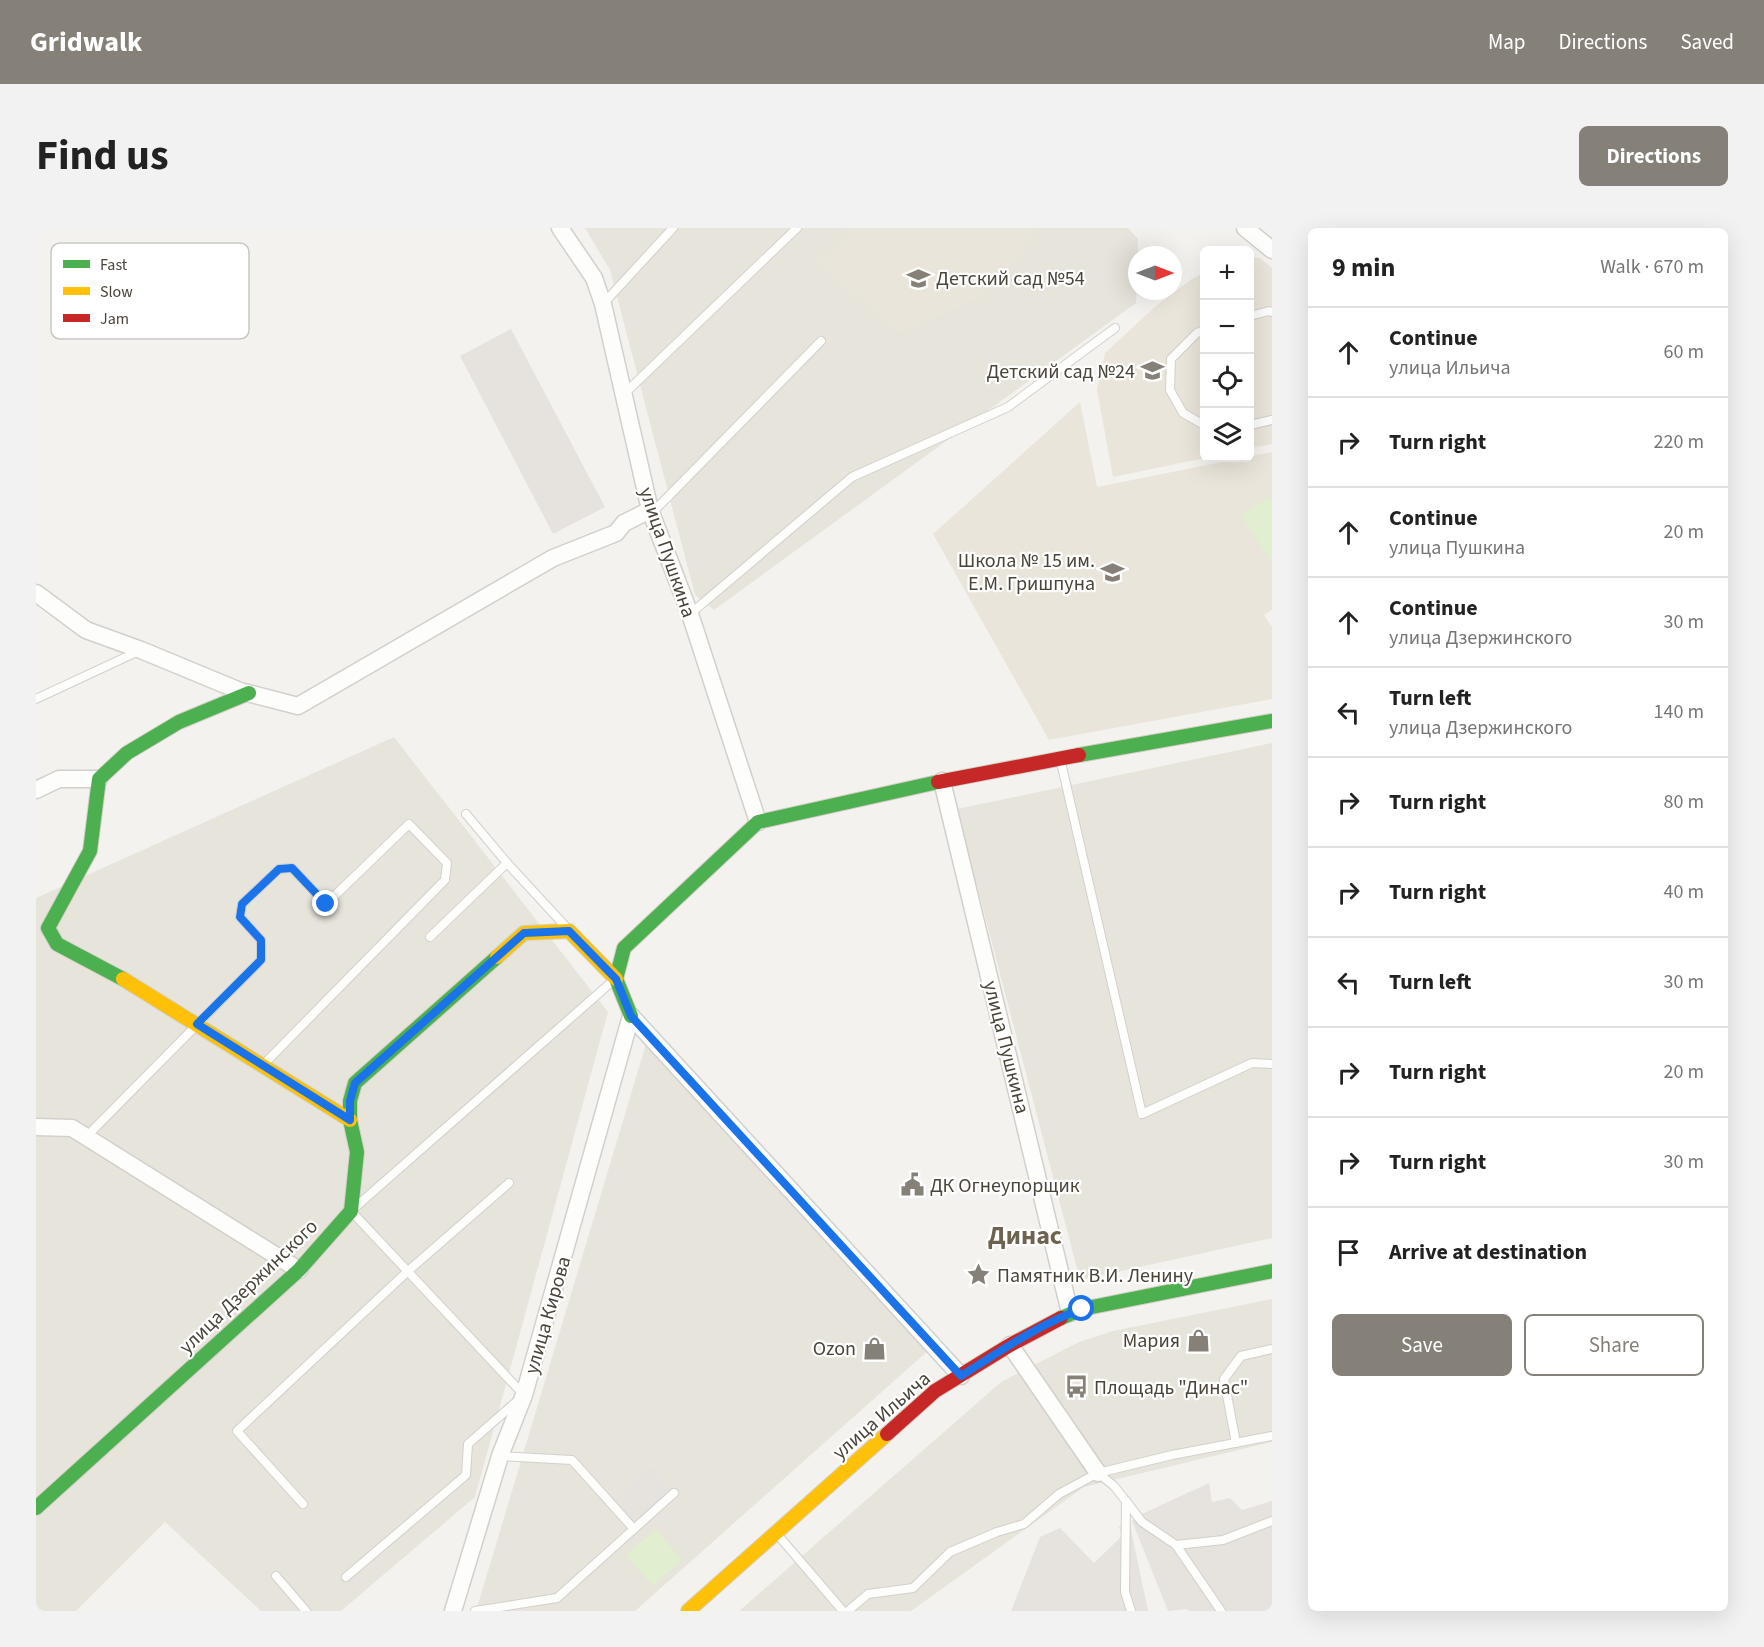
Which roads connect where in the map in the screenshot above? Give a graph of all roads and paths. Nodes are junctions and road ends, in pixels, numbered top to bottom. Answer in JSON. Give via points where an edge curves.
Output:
{"nodes":[{"id":1,"x":560,"y":228,"type":"edge"},
{"id":2,"x":674,"y":228,"type":"edge"},
{"id":3,"x":797,"y":228,"type":"edge"},
{"id":4,"x":1248,"y":229,"type":"edge"},
{"id":5,"x":1272,"y":250,"type":"edge"},
{"id":6,"x":603,"y":304,"type":"junction"},
{"id":7,"x":1272,"y":312,"type":"edge"},
{"id":8,"x":1254,"y":315,"type":"edge"},
{"id":9,"x":1115,"y":328,"type":"dead end"},
{"id":10,"x":1200,"y":332,"type":"edge"},
{"id":11,"x":821,"y":341,"type":"dead end"},
{"id":12,"x":623,"y":395,"type":"junction"},
{"id":13,"x":1272,"y":420,"type":"edge"},
{"id":14,"x":1200,"y":423,"type":"edge"},
{"id":15,"x":1254,"y":424,"type":"edge"},
{"id":16,"x":650,"y":512,"type":"junction"},
{"id":17,"x":36,"y":593,"type":"edge"},
{"id":18,"x":690,"y":614,"type":"junction"},
{"id":19,"x":141,"y":650,"type":"junction"},
{"id":20,"x":249,"y":693,"type":"junction"},
{"id":21,"x":36,"y":699,"type":"edge"},
{"id":22,"x":1272,"y":721,"type":"edge"},
{"id":23,"x":1060,"y":758,"type":"junction"},
{"id":24,"x":99,"y":779,"type":"junction"},
{"id":25,"x":942,"y":781,"type":"junction"},
{"id":26,"x":36,"y":790,"type":"edge"},
{"id":27,"x":465,"y":814,"type":"dead end"},
{"id":28,"x":758,"y":822,"type":"junction"},
{"id":29,"x":507,"y":863,"type":"junction"},
{"id":30,"x":569,"y":931,"type":"junction"},
{"id":31,"x":430,"y":937,"type":"dead end"},
{"id":32,"x":616,"y":979,"type":"junction"},
{"id":33,"x":631,"y":1016,"type":"junction"},
{"id":34,"x":197,"y":1024,"type":"junction"},
{"id":35,"x":1272,"y":1064,"type":"edge"},
{"id":36,"x":263,"y":1066,"type":"junction"},
{"id":37,"x":350,"y":1120,"type":"junction"},
{"id":38,"x":36,"y":1127,"type":"edge"},
{"id":39,"x":86,"y":1137,"type":"junction"},
{"id":40,"x":509,"y":1183,"type":"dead end"},
{"id":41,"x":351,"y":1211,"type":"junction"},
{"id":42,"x":299,"y":1270,"type":"junction"},
{"id":43,"x":408,"y":1271,"type":"junction"},
{"id":44,"x":1272,"y":1271,"type":"edge"},
{"id":45,"x":1070,"y":1313,"type":"junction"},
{"id":46,"x":1010,"y":1345,"type":"junction"},
{"id":47,"x":1272,"y":1349,"type":"edge"},
{"id":48,"x":961,"y":1376,"type":"junction"},
{"id":49,"x":524,"y":1395,"type":"junction"},
{"id":50,"x":1272,"y":1436,"type":"edge"},
{"id":51,"x":1236,"y":1443,"type":"junction"},
{"id":52,"x":500,"y":1456,"type":"junction"},
{"id":53,"x":1098,"y":1473,"type":"junction"},
{"id":54,"x":674,"y":1493,"type":"dead end"},
{"id":55,"x":1126,"y":1501,"type":"junction"},
{"id":56,"x":303,"y":1504,"type":"dead end"},
{"id":57,"x":36,"y":1508,"type":"edge"},
{"id":58,"x":1272,"y":1521,"type":"edge"},
{"id":59,"x":634,"y":1529,"type":"junction"},
{"id":60,"x":776,"y":1533,"type":"junction"},
{"id":61,"x":1176,"y":1545,"type":"junction"},
{"id":62,"x":276,"y":1576,"type":"dead end"},
{"id":63,"x":346,"y":1577,"type":"dead end"},
{"id":64,"x":306,"y":1611,"type":"edge"},
{"id":65,"x":453,"y":1611,"type":"edge"},
{"id":66,"x":475,"y":1611,"type":"edge"},
{"id":67,"x":688,"y":1611,"type":"edge"},
{"id":68,"x":843,"y":1611,"type":"edge"},
{"id":69,"x":848,"y":1611,"type":"edge"},
{"id":70,"x":1131,"y":1611,"type":"edge"},
{"id":71,"x":1221,"y":1611,"type":"edge"}],
"edges":[{"from":1,"to":6,"type":"street","name":"улица Пушкина","via":[[594,278]]},
{"from":2,"to":6,"type":"lane"},
{"from":3,"to":12,"type":"lane"},
{"from":4,"to":5,"type":"street"},
{"from":6,"to":12,"type":"street","name":"улица Пушкина"},
{"from":7,"to":8,"type":"lane"},
{"from":9,"to":18,"type":"lane","via":[[1008,407],[852,477]]},
{"from":10,"to":14,"type":"lane","via":[[1171,359],[1170,390],[1183,413]]},
{"from":11,"to":16,"type":"lane"},
{"from":12,"to":16,"type":"street","name":"улица Пушкина"},
{"from":13,"to":15,"type":"lane"},
{"from":16,"to":18,"type":"street","name":"улица Пушкина"},
{"from":16,"to":20,"type":"street","via":[[624,523],[616,533],[553,558],[298,706]]},
{"from":17,"to":19,"type":"street","via":[[86,630]]},
{"from":18,"to":28,"type":"street","name":"улица Пушкина"},
{"from":19,"to":20,"type":"street"},
{"from":19,"to":21,"type":"lane"},
{"from":20,"to":24,"type":"street","via":[[179,722],[127,753]]},
{"from":22,"to":23,"type":"street"},
{"from":23,"to":25,"type":"street"},
{"from":23,"to":35,"type":"lane","via":[[1142,1114],[1252,1063]]},
{"from":24,"to":26,"type":"street","via":[[59,779]]},
{"from":24,"to":34,"type":"street","via":[[90,851],[48,928],[57,944],[128,981]]},
{"from":25,"to":28,"type":"street"},
{"from":25,"to":45,"type":"street","name":"улица Пушкина"},
{"from":27,"to":29,"type":"lane"},
{"from":28,"to":32,"type":"street","via":[[624,948]]},
{"from":29,"to":30,"type":"lane"},
{"from":29,"to":31,"type":"lane"},
{"from":30,"to":32,"type":"street"},
{"from":30,"to":37,"type":"street","via":[[524,933],[355,1083]]},
{"from":32,"to":33,"type":"street"},
{"from":32,"to":41,"type":"lane"},
{"from":33,"to":48,"type":"street"},
{"from":33,"to":49,"type":"street","name":"улица Кирова"},
{"from":34,"to":36,"type":"street"},
{"from":34,"to":36,"type":"lane","via":[[261,960],[261,940],[240,917],[242,904],[279,869],[292,868],[326,904],[409,824],[447,863],[446,880]]},
{"from":34,"to":39,"type":"lane"},
{"from":36,"to":37,"type":"street"},
{"from":37,"to":41,"type":"street","via":[[357,1152]]},
{"from":38,"to":39,"type":"street","via":[[72,1128]]},
{"from":39,"to":42,"type":"street"},
{"from":40,"to":43,"type":"lane"},
{"from":41,"to":42,"type":"street","name":"улица Дзержинского"},
{"from":41,"to":43,"type":"lane"},
{"from":42,"to":57,"type":"street","name":"улица Дзержинского"},
{"from":43,"to":49,"type":"lane"},
{"from":43,"to":56,"type":"lane","via":[[237,1431]]},
{"from":44,"to":45,"type":"street","name":"улица Ильича"},
{"from":45,"to":46,"type":"street","name":"улица Ильича"},
{"from":46,"to":48,"type":"street","name":"улица Ильича"},
{"from":46,"to":53,"type":"street"},
{"from":47,"to":51,"type":"lane","via":[[1242,1356],[1224,1379]]},
{"from":48,"to":60,"type":"street","name":"улица Ильича","via":[[929,1396]]},
{"from":49,"to":52,"type":"street","name":"улица Кирова"},
{"from":49,"to":63,"type":"lane","via":[[468,1444],[466,1475]]},
{"from":50,"to":51,"type":"lane"},
{"from":51,"to":53,"type":"lane"},
{"from":52,"to":59,"type":"lane","via":[[572,1460]]},
{"from":52,"to":65,"type":"street","name":"улица Кирова"},
{"from":53,"to":55,"type":"lane"},
{"from":53,"to":69,"type":"lane","via":[[1059,1494],[1024,1524],[950,1552],[913,1588],[868,1594]]},
{"from":54,"to":59,"type":"lane"},
{"from":55,"to":61,"type":"lane","via":[[1142,1522]]},
{"from":55,"to":70,"type":"lane","via":[[1125,1592]]},
{"from":58,"to":61,"type":"lane","via":[[1223,1540]]},
{"from":59,"to":66,"type":"lane","via":[[558,1598]]},
{"from":60,"to":67,"type":"street","name":"улица Ильича"},
{"from":60,"to":68,"type":"lane"},
{"from":61,"to":71,"type":"lane"},
{"from":62,"to":64,"type":"lane"}]}
